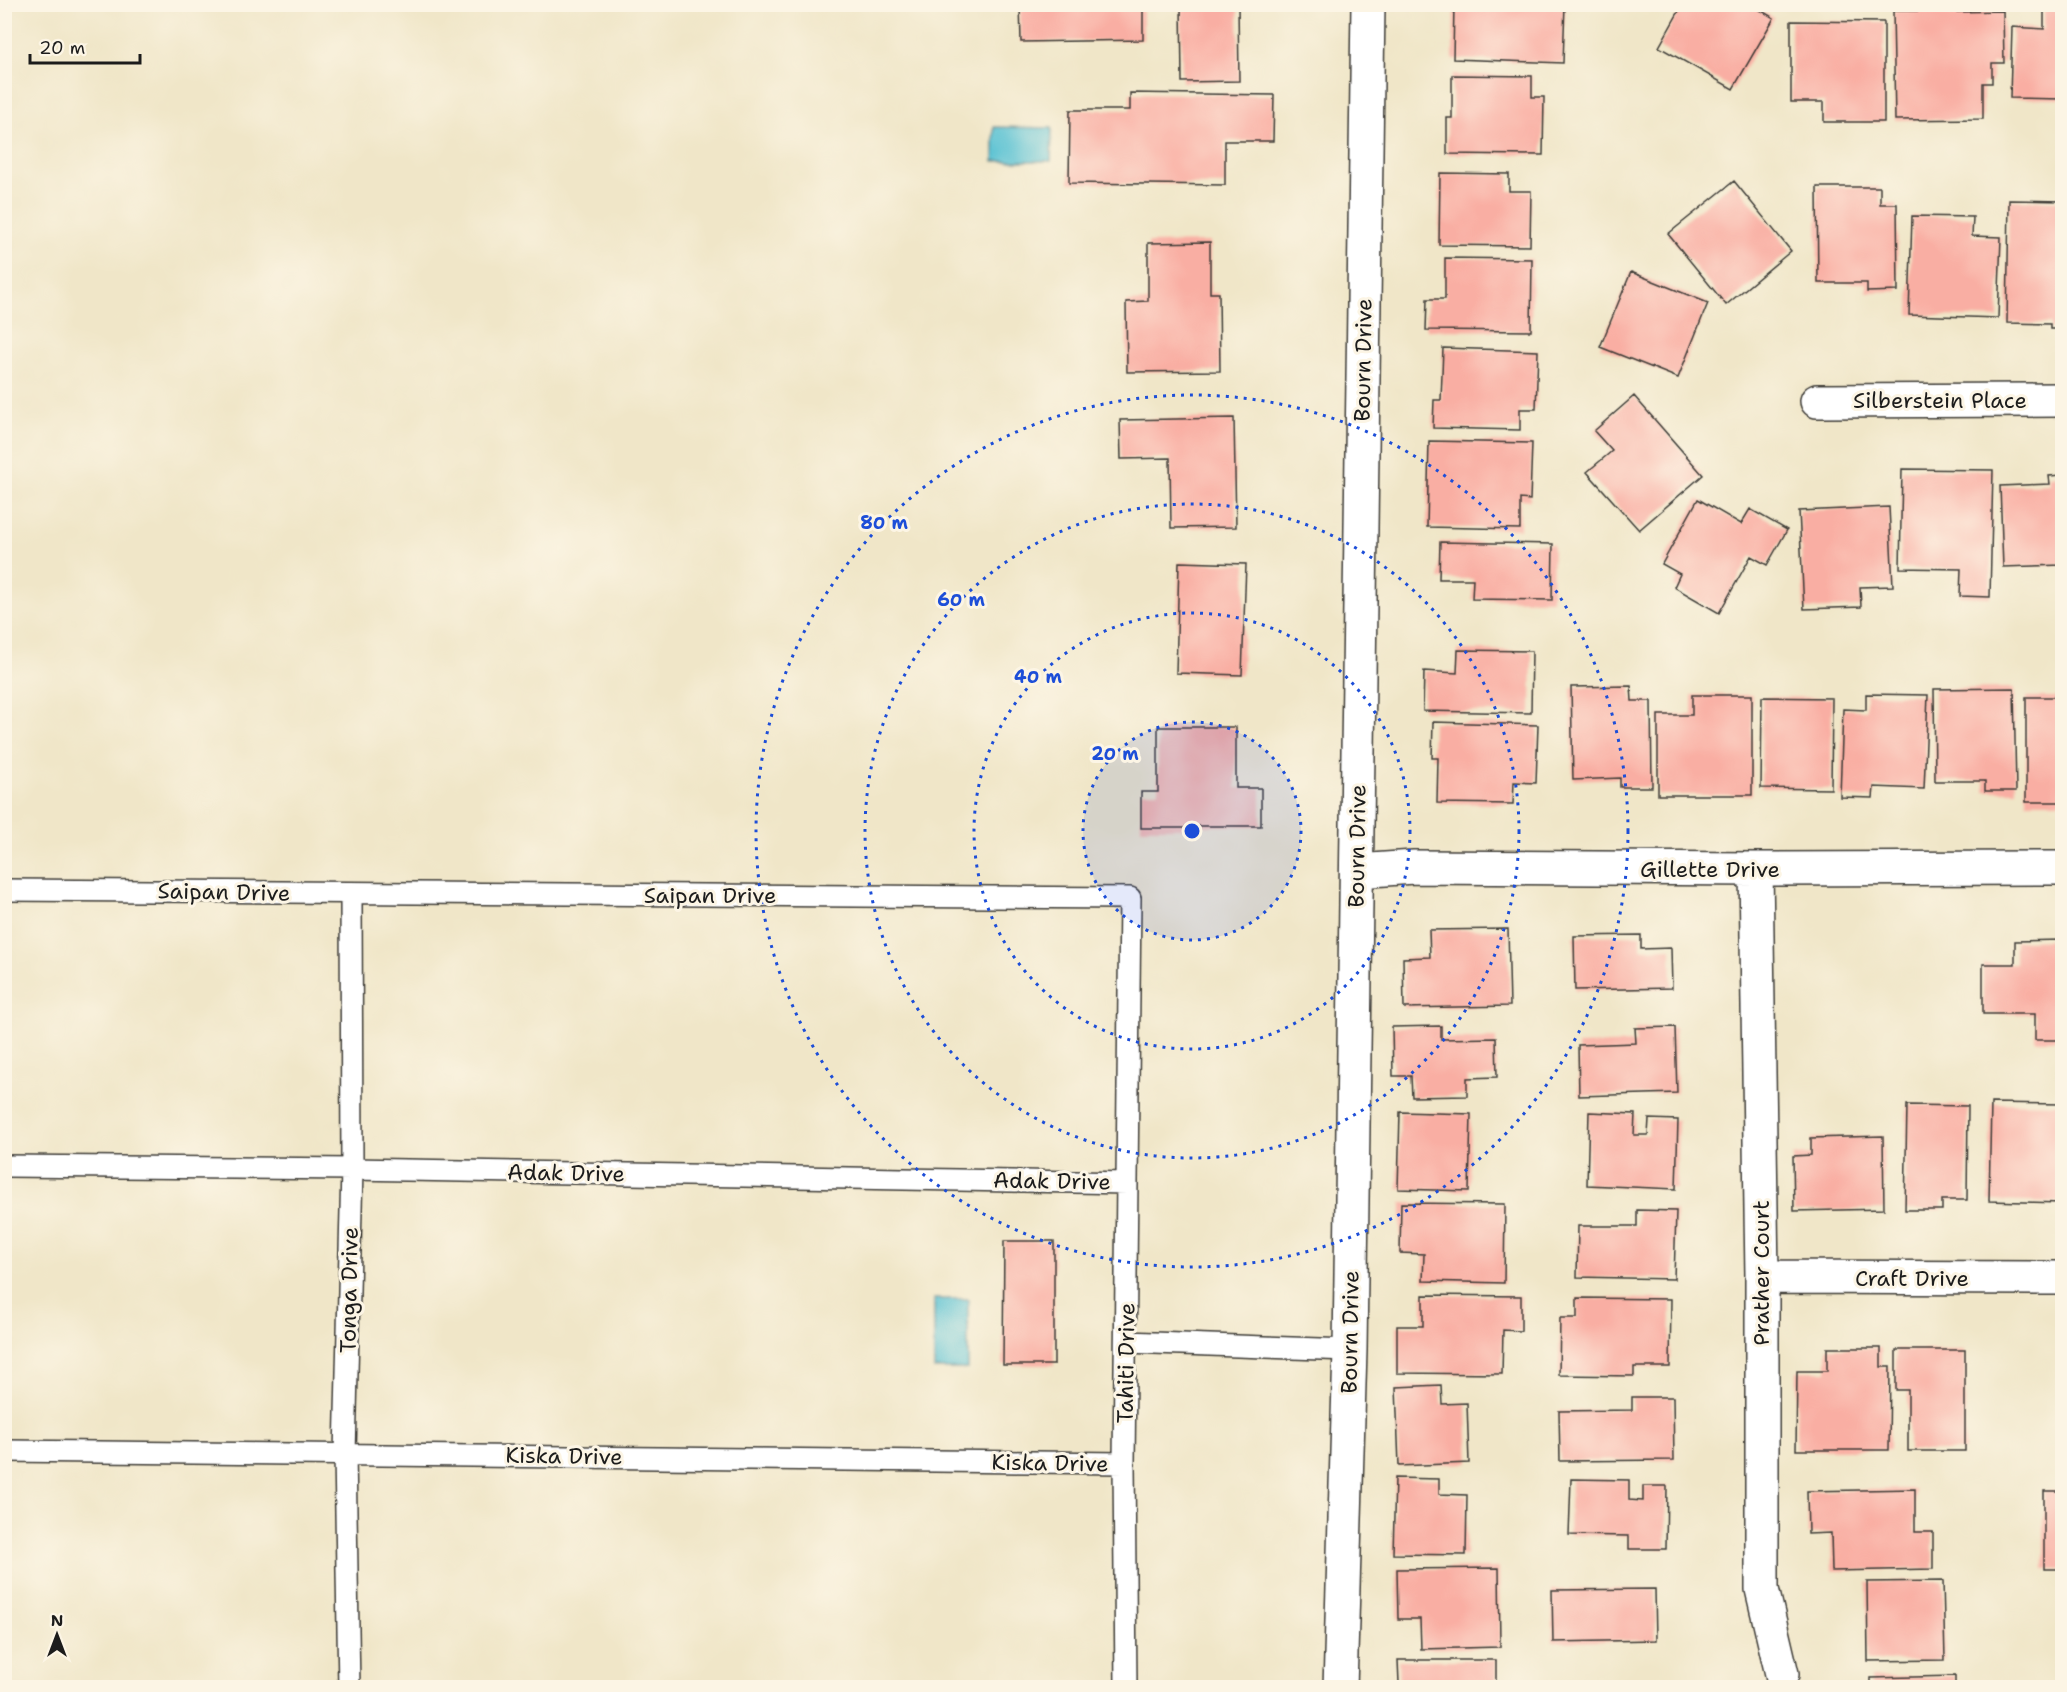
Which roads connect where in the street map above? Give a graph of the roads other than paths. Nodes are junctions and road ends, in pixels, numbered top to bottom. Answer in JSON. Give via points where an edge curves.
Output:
{"nodes":[{"id":1,"x":1368,"y":4,"type":"edge"},
{"id":2,"x":2062,"y":400,"type":"edge"},
{"id":3,"x":1817,"y":401,"type":"dead end"},
{"id":4,"x":2062,"y":868,"type":"edge"},
{"id":5,"x":1756,"y":869,"type":"junction"},
{"id":6,"x":1357,"y":871,"type":"junction"},
{"id":7,"x":4,"y":890,"type":"edge"},
{"id":8,"x":351,"y":893,"type":"junction"},
{"id":9,"x":4,"y":1166,"type":"edge"},
{"id":10,"x":352,"y":1169,"type":"junction"},
{"id":11,"x":1127,"y":1183,"type":"junction"},
{"id":12,"x":1762,"y":1277,"type":"junction"},
{"id":13,"x":2062,"y":1278,"type":"edge"},
{"id":14,"x":1126,"y":1342,"type":"junction"},
{"id":15,"x":1350,"y":1350,"type":"junction"},
{"id":16,"x":4,"y":1451,"type":"edge"},
{"id":17,"x":345,"y":1454,"type":"junction"},
{"id":18,"x":1124,"y":1463,"type":"junction"},
{"id":19,"x":1782,"y":1674,"type":"dead end"},
{"id":20,"x":349,"y":1688,"type":"edge"},
{"id":21,"x":1126,"y":1688,"type":"edge"},
{"id":22,"x":1340,"y":1688,"type":"edge"}],
"edges":[{"from":1,"to":6,"type":"street","name":"Bourn Drive"},
{"from":2,"to":3,"type":"street","name":"Silberstein Place"},
{"from":4,"to":5,"type":"street","name":"Gillette Drive"},
{"from":5,"to":6,"type":"street","name":"Gillette Drive","via":[[1414,867]]},
{"from":5,"to":12,"type":"street","name":"Prather Court"},
{"from":6,"to":15,"type":"street","name":"Bourn Drive"},
{"from":7,"to":8,"type":"lane","name":"Saipan Drive"},
{"from":8,"to":10,"type":"lane","name":"Tonga Drive"},
{"from":8,"to":11,"type":"lane","name":"Saipan Drive","via":[[1130,898]]},
{"from":9,"to":10,"type":"lane","name":"Adak Drive"},
{"from":10,"to":11,"type":"lane","name":"Adak Drive"},
{"from":10,"to":17,"type":"lane","name":"Tonga Drive"},
{"from":11,"to":14,"type":"lane","name":"Tahiti Drive"},
{"from":12,"to":13,"type":"street","name":"Craft Drive"},
{"from":12,"to":19,"type":"street","name":"Prather Court","via":[[1762,1589]]},
{"from":14,"to":15,"type":"lane"},
{"from":14,"to":18,"type":"lane","name":"Tahiti Drive"},
{"from":15,"to":22,"type":"street","name":"Bourn Drive"},
{"from":16,"to":17,"type":"lane","name":"Kiska Drive"},
{"from":17,"to":18,"type":"lane","name":"Kiska Drive"},
{"from":17,"to":20,"type":"lane","name":"Tonga Drive"},
{"from":18,"to":21,"type":"lane","name":"Tahiti Drive"}]}
